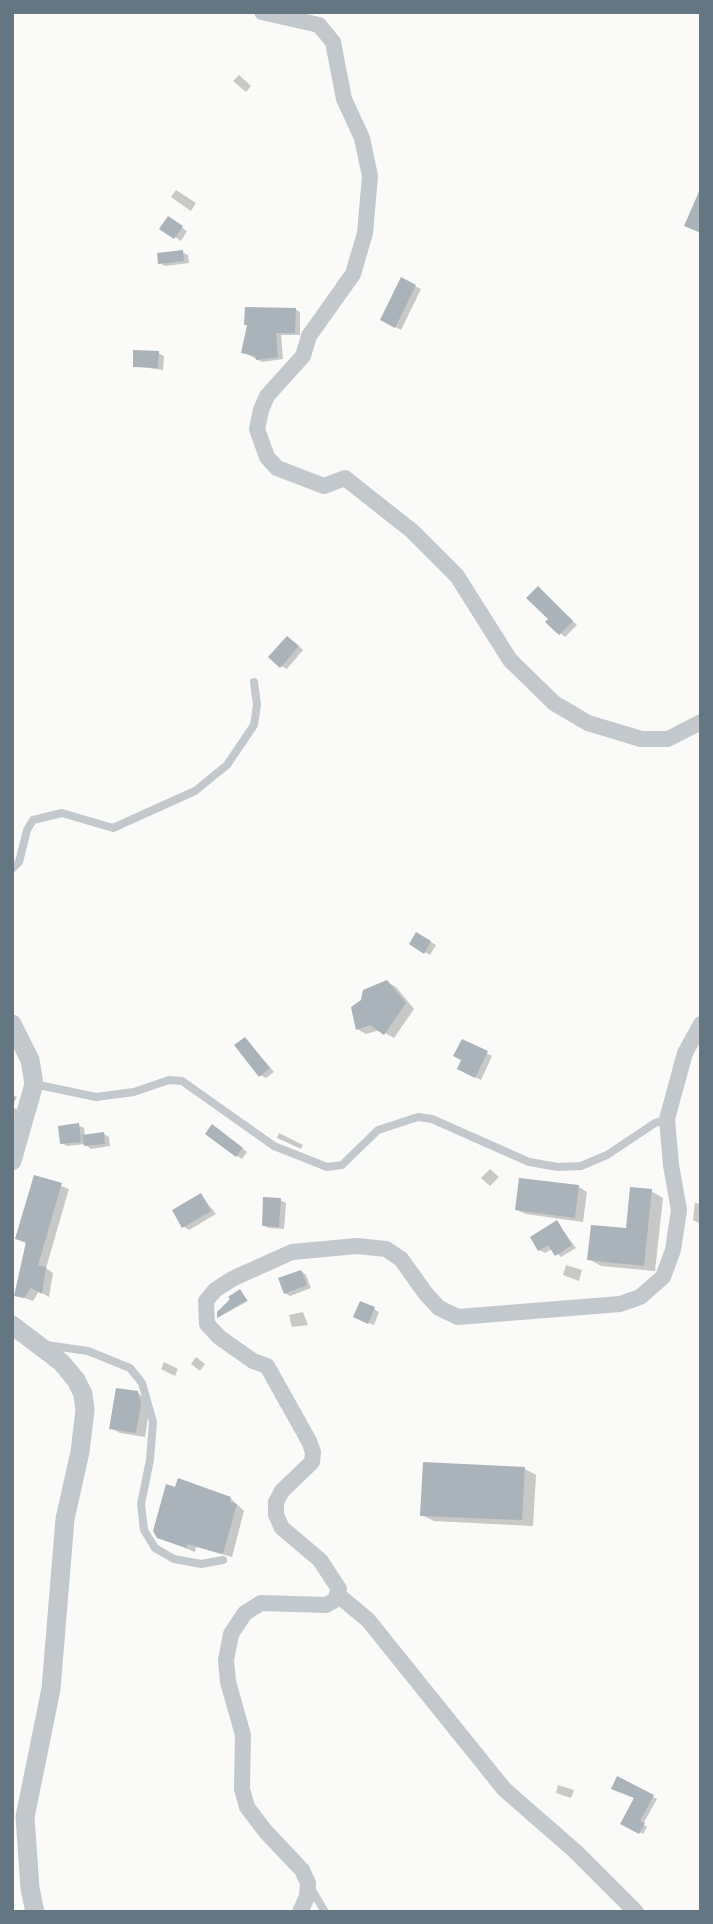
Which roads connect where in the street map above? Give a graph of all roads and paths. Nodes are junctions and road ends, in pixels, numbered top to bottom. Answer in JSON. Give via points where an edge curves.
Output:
{"nodes":[{"id":1,"x":262,"y":12,"type":"edge"},
{"id":2,"x":254,"y":682,"type":"dead end"},
{"id":3,"x":701,"y":722,"type":"edge"},
{"id":4,"x":12,"y":869,"type":"edge"},
{"id":5,"x":12,"y":1024,"type":"edge"},
{"id":6,"x":701,"y":1024,"type":"edge"},
{"id":7,"x":34,"y":1084,"type":"junction"},
{"id":8,"x":667,"y":1119,"type":"junction"},
{"id":9,"x":12,"y":1161,"type":"edge"},
{"id":10,"x":12,"y":1325,"type":"edge"},
{"id":11,"x":39,"y":1344,"type":"junction"},
{"id":12,"x":223,"y":1560,"type":"dead end"},
{"id":13,"x":338,"y":1595,"type":"junction"},
{"id":14,"x":308,"y":1883,"type":"junction"},
{"id":15,"x":35,"y":1912,"type":"edge"},
{"id":16,"x":299,"y":1912,"type":"edge"},
{"id":17,"x":325,"y":1912,"type":"edge"},
{"id":18,"x":636,"y":1912,"type":"edge"}],
"edges":[{"from":1,"to":3,"type":"street","via":[[319,25],[333,42],[344,99],[362,138],[370,176],[365,233],[353,274],[309,336],[303,356],[261,410],[257,429],[267,457],[277,468],[324,486],[345,478],[412,531],[457,576],[510,660],[554,703],[588,723],[641,738],[668,739]]},
{"from":2,"to":4,"type":"lane","via":[[254,724],[227,765],[195,791],[113,828],[62,813],[33,820],[19,862]]},
{"from":5,"to":7,"type":"street","via":[[30,1060]]},
{"from":6,"to":8,"type":"street","via":[[685,1053]]},
{"from":7,"to":8,"type":"lane","via":[[96,1097],[134,1092],[169,1080],[181,1082],[274,1146],[327,1167],[342,1164],[378,1130],[418,1117],[529,1162],[558,1167],[581,1166],[607,1155]]},
{"from":7,"to":9,"type":"street"},
{"from":8,"to":13,"type":"street","via":[[679,1210],[673,1251],[663,1277],[640,1297],[620,1304],[458,1317],[439,1308],[401,1259],[386,1249],[357,1246],[292,1252],[234,1278],[206,1301],[207,1324],[219,1338],[267,1366],[309,1441],[312,1462],[282,1491],[276,1515],[292,1540],[330,1571]]},
{"from":10,"to":11,"type":"street"},
{"from":11,"to":12,"type":"lane","via":[[88,1351],[130,1368],[142,1384],[153,1422],[141,1504],[144,1530],[155,1548],[174,1559],[201,1564]]},
{"from":11,"to":15,"type":"street","via":[[76,1380],[85,1410],[65,1520],[51,1689],[25,1817]]},
{"from":13,"to":14,"type":"street","via":[[326,1605],[261,1603],[245,1613],[231,1634],[226,1661],[243,1735],[242,1789],[247,1807]]},
{"from":13,"to":18,"type":"street","via":[[368,1620],[504,1789]]},
{"from":14,"to":16,"type":"street"},
{"from":14,"to":17,"type":"lane"}]}
